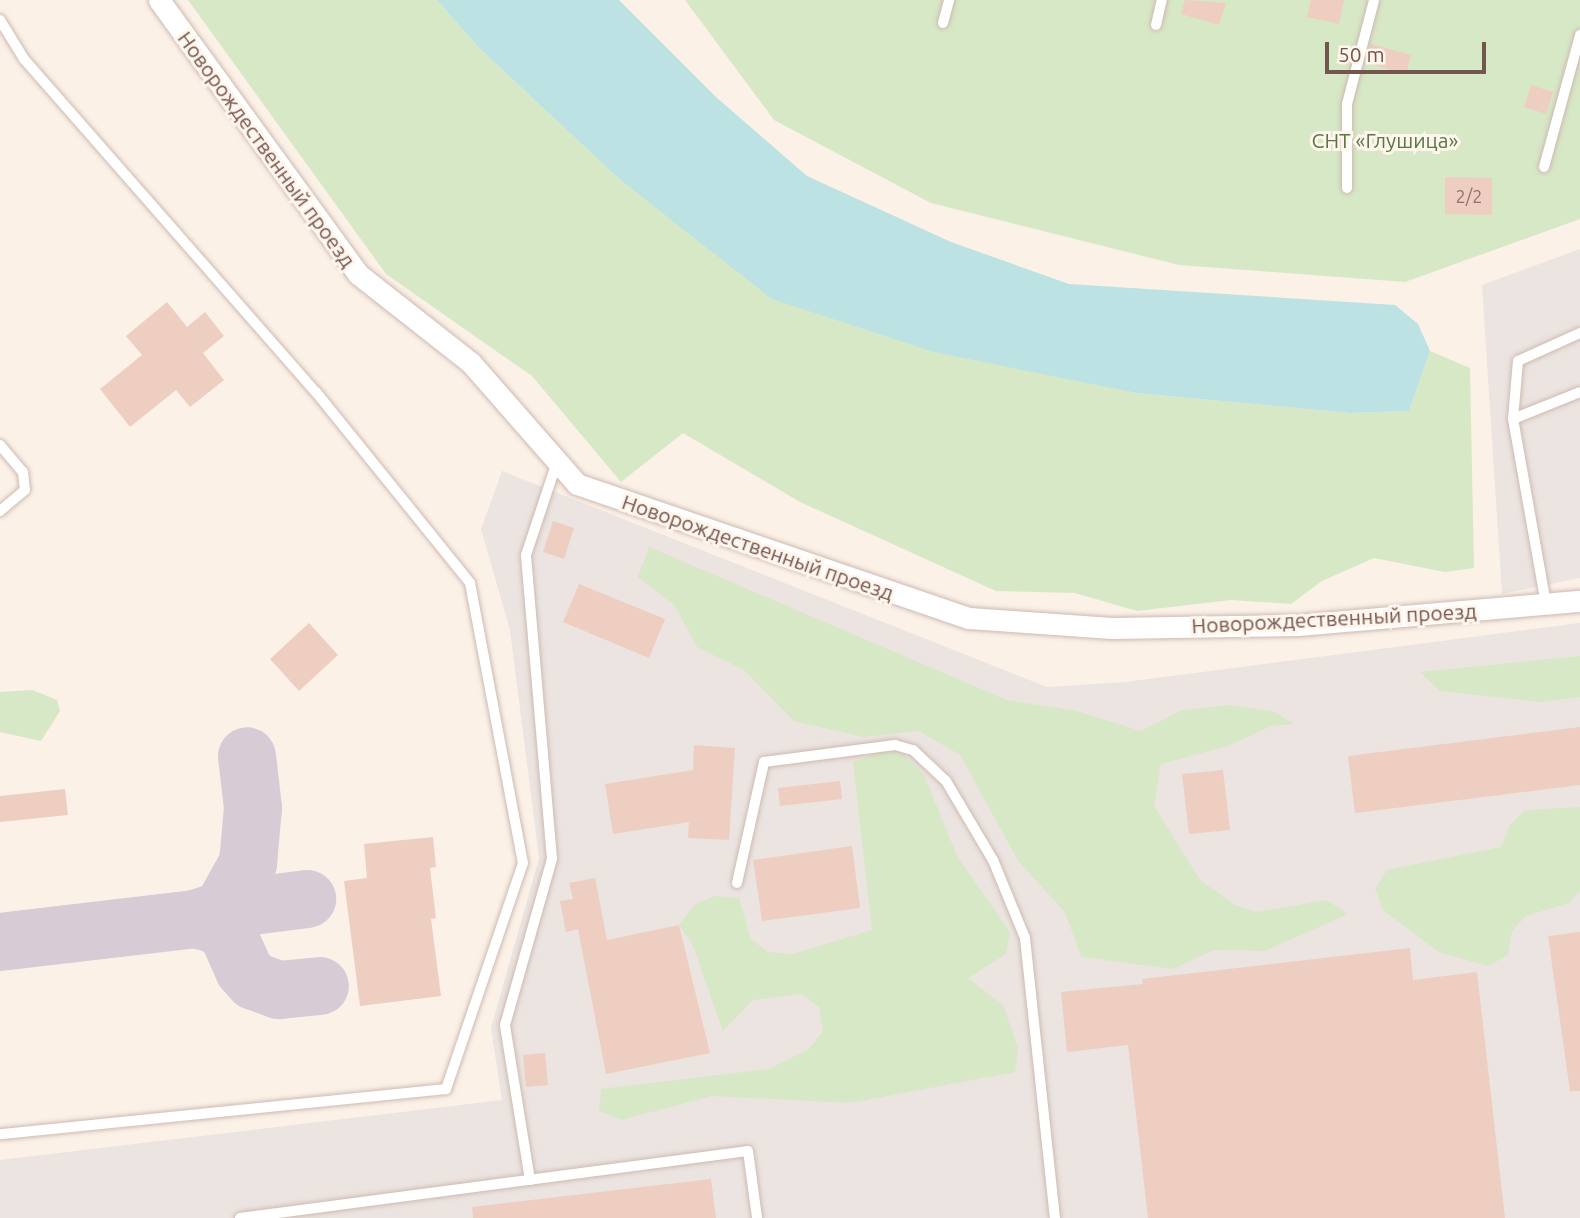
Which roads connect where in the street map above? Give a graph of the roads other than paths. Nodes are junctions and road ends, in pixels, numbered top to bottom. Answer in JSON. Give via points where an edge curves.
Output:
{"nodes":[{"id":1,"x":159,"y":0,"type":"edge"},
{"id":2,"x":949,"y":0,"type":"edge"},
{"id":3,"x":1163,"y":0,"type":"edge"},
{"id":4,"x":1374,"y":0,"type":"edge"},
{"id":5,"x":0,"y":20,"type":"edge"},
{"id":6,"x":943,"y":23,"type":"dead end"},
{"id":7,"x":1156,"y":25,"type":"dead end"},
{"id":8,"x":1580,"y":35,"type":"edge"},
{"id":9,"x":1545,"y":167,"type":"dead end"},
{"id":10,"x":1347,"y":188,"type":"dead end"},
{"id":11,"x":1580,"y":333,"type":"edge"},
{"id":12,"x":1580,"y":392,"type":"edge"},
{"id":13,"x":1513,"y":419,"type":"junction"},
{"id":14,"x":0,"y":445,"type":"edge"},
{"id":15,"x":557,"y":462,"type":"junction"},
{"id":16,"x":0,"y":511,"type":"edge"},
{"id":17,"x":1580,"y":601,"type":"edge"},
{"id":18,"x":1546,"y":604,"type":"junction"},
{"id":19,"x":737,"y":883,"type":"dead end"},
{"id":20,"x":0,"y":1134,"type":"edge"},
{"id":21,"x":530,"y":1180,"type":"junction"},
{"id":22,"x":240,"y":1218,"type":"edge"},
{"id":23,"x":757,"y":1218,"type":"edge"},
{"id":24,"x":1055,"y":1218,"type":"edge"}],
"edges":[{"from":1,"to":15,"type":"street","name":"Новорождественный проезд","via":[[358,274],[471,363]]},
{"from":2,"to":6,"type":"lane"},
{"from":3,"to":7,"type":"lane"},
{"from":4,"to":10,"type":"lane","via":[[1348,104]]},
{"from":5,"to":20,"type":"lane","via":[[24,59],[316,392],[470,583],[523,863],[446,1089]]},
{"from":8,"to":9,"type":"lane"},
{"from":11,"to":13,"type":"lane","via":[[1518,360]]},
{"from":12,"to":13,"type":"lane"},
{"from":13,"to":18,"type":"lane"},
{"from":14,"to":16,"type":"lane","via":[[23,472],[24,490]]},
{"from":15,"to":18,"type":"street","name":"Новорождественный проезд","via":[[578,484],[969,618],[1112,628],[1284,625]]},
{"from":15,"to":21,"type":"lane","via":[[526,555],[552,859],[505,1025]]},
{"from":17,"to":18,"type":"street","name":"Новорождественный проезд"},
{"from":19,"to":24,"type":"lane","via":[[764,762],[895,745],[913,750],[946,781],[993,860],[1025,938]]},
{"from":21,"to":22,"type":"lane"},
{"from":21,"to":23,"type":"lane","via":[[748,1152]]}]}
